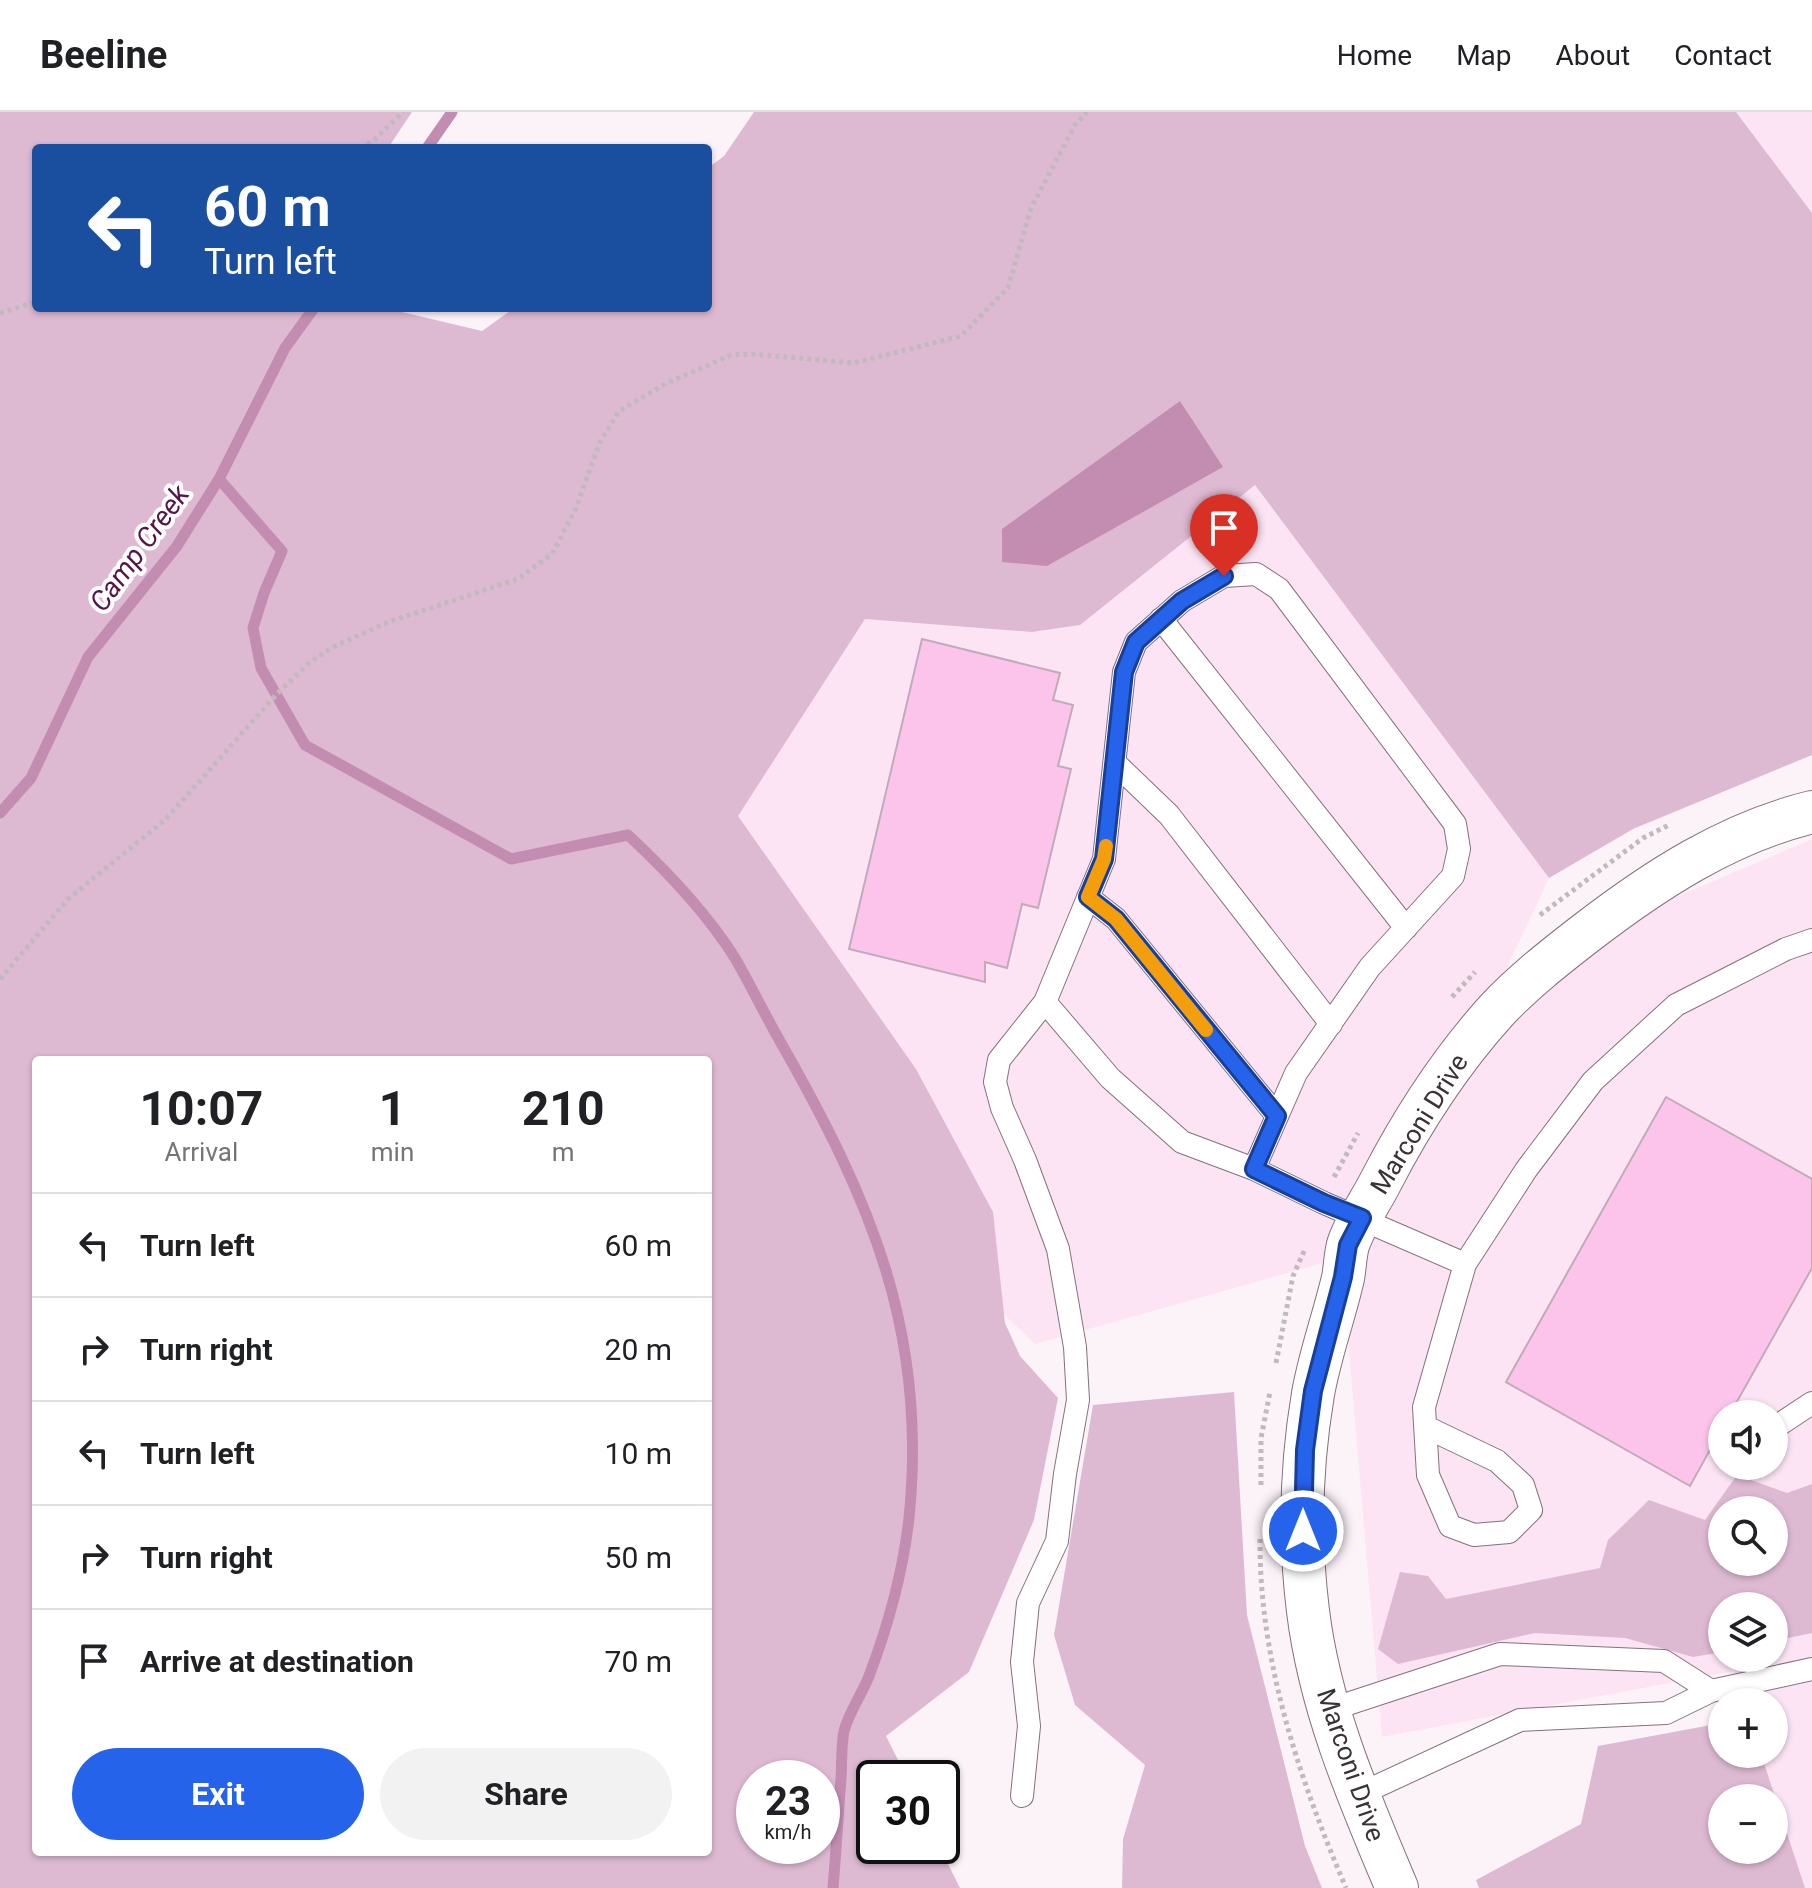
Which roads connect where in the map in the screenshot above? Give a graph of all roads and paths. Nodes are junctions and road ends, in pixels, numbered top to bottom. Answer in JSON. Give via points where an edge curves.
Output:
{"nodes":[{"id":1,"x":403,"y":112,"type":"edge"},
{"id":2,"x":1087,"y":112,"type":"edge"},
{"id":3,"x":367,"y":144,"type":"edge"},
{"id":4,"x":32,"y":303,"type":"edge"},
{"id":5,"x":0,"y":313,"type":"edge"},
{"id":6,"x":1161,"y":619,"type":"junction"},
{"id":7,"x":1115,"y":763,"type":"junction"},
{"id":8,"x":1812,"y":812,"type":"edge"},
{"id":9,"x":1088,"y":897,"type":"junction"},
{"id":10,"x":1406,"y":928,"type":"junction"},
{"id":11,"x":1812,"y":940,"type":"edge"},
{"id":12,"x":0,"y":979,"type":"edge"},
{"id":13,"x":1045,"y":1002,"type":"junction"},
{"id":14,"x":1331,"y":1024,"type":"junction"},
{"id":15,"x":1277,"y":1116,"type":"junction"},
{"id":16,"x":1254,"y":1169,"type":"junction"},
{"id":17,"x":1362,"y":1218,"type":"junction"},
{"id":18,"x":1465,"y":1264,"type":"junction"},
{"id":19,"x":1812,"y":1403,"type":"edge"},
{"id":20,"x":1788,"y":1419,"type":"edge"},
{"id":21,"x":1426,"y":1427,"type":"junction"},
{"id":22,"x":1812,"y":1669,"type":"edge"},
{"id":23,"x":1725,"y":1688,"type":"edge"},
{"id":24,"x":1708,"y":1689,"type":"edge"},
{"id":25,"x":1708,"y":1692,"type":"edge"},
{"id":26,"x":1329,"y":1710,"type":"junction"},
{"id":27,"x":1358,"y":1795,"type":"junction"},
{"id":28,"x":1022,"y":1796,"type":"dead end"},
{"id":29,"x":1397,"y":1888,"type":"edge"}],
"edges":[{"from":1,"to":3,"type":"path"},
{"from":2,"to":12,"type":"path","via":[[1031,208],[1008,288],[961,336],[854,363],[731,355],[619,411],[599,444],[552,554],[518,579],[391,621],[309,663],[166,819],[68,899]]},
{"from":4,"to":5,"type":"path"},
{"from":6,"to":7,"type":"lane","via":[[1136,642],[1124,672]]},
{"from":6,"to":10,"type":"lane"},
{"from":6,"to":10,"type":"lane","via":[[1224,576],[1256,574],[1279,589],[1455,824],[1459,849],[1453,876]]},
{"from":7,"to":9,"type":"lane","via":[[1104,859]]},
{"from":7,"to":14,"type":"lane","via":[[1169,815]]},
{"from":8,"to":17,"type":"street","name":"Marconi Drive","via":[[1706,851],[1640,892],[1523,985],[1454,1065],[1402,1141]]},
{"from":9,"to":13,"type":"lane"},
{"from":9,"to":15,"type":"lane","via":[[1116,919]]},
{"from":10,"to":14,"type":"lane","via":[[1370,967]]},
{"from":11,"to":18,"type":"lane","via":[[1676,1005],[1593,1081]]},
{"from":13,"to":16,"type":"lane","via":[[1110,1078],[1182,1142]]},
{"from":13,"to":28,"type":"lane","via":[[999,1060],[995,1082],[1058,1249],[1078,1400],[1057,1541],[1028,1603],[1022,1662],[1029,1726]]},
{"from":14,"to":15,"type":"lane","via":[[1296,1073]]},
{"from":15,"to":16,"type":"lane"},
{"from":16,"to":17,"type":"lane"},
{"from":17,"to":18,"type":"lane"},
{"from":17,"to":26,"type":"street","name":"Marconi Drive","via":[[1348,1245],[1313,1391],[1305,1450],[1308,1613]]},
{"from":18,"to":21,"type":"lane","via":[[1424,1407]]},
{"from":19,"to":20,"type":"lane"},
{"from":21,"to":21,"type":"lane","via":[[1428,1475],[1450,1526],[1474,1535],[1509,1532],[1531,1510],[1523,1485],[1497,1461]]},
{"from":22,"to":23,"type":"lane"},
{"from":24,"to":26,"type":"lane","via":[[1664,1661],[1500,1654]]},
{"from":25,"to":27,"type":"lane","via":[[1666,1713],[1520,1720]]},
{"from":26,"to":27,"type":"street","name":"Marconi Drive"},
{"from":27,"to":29,"type":"street","name":"Marconi Drive"}]}
